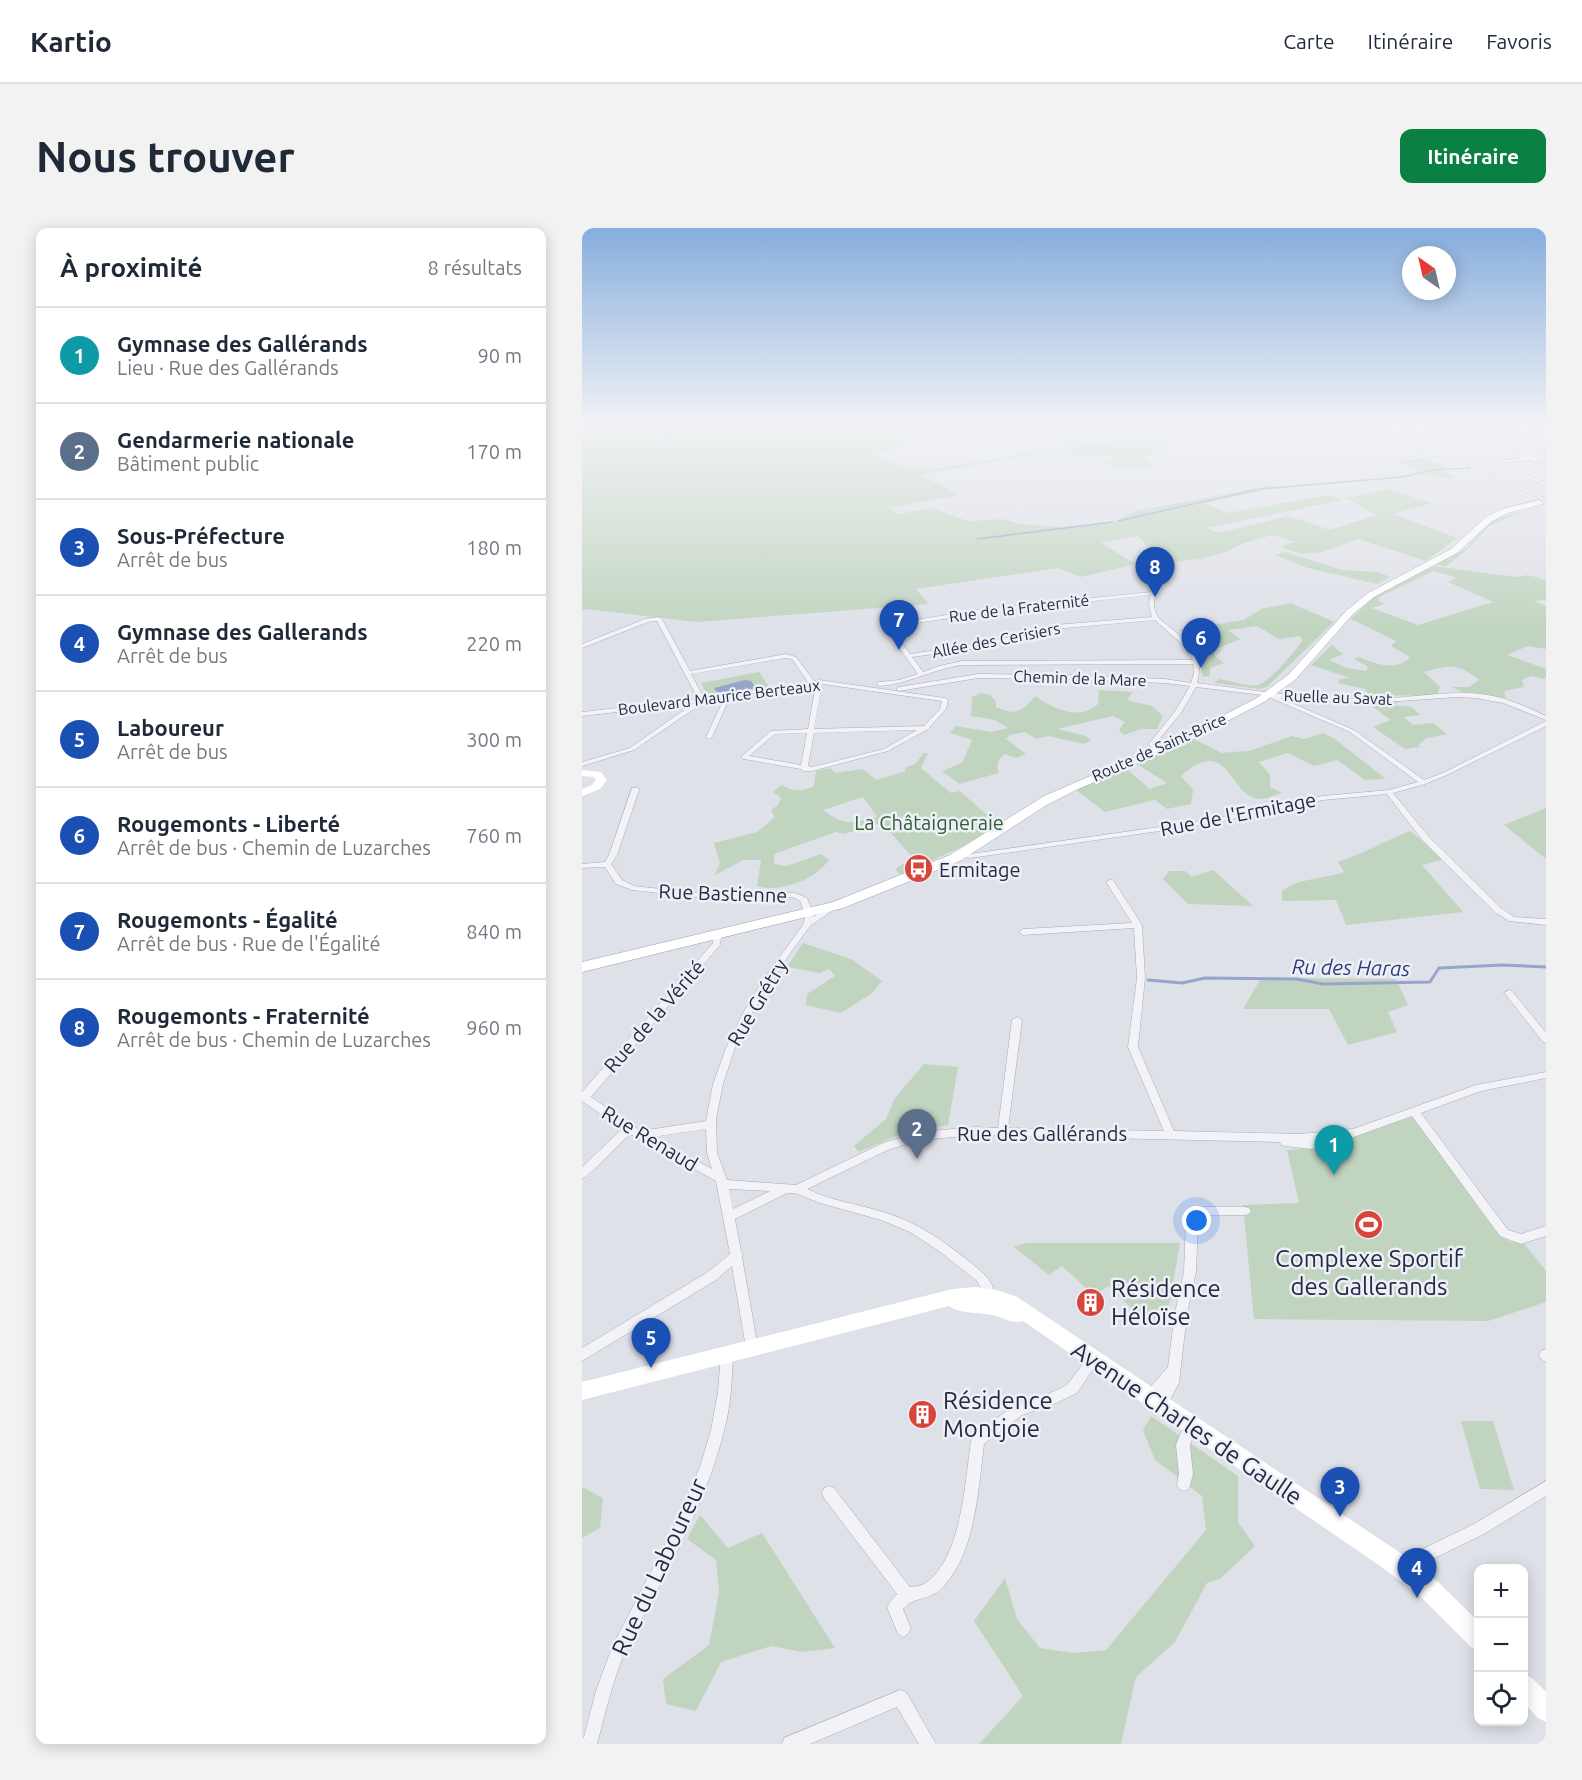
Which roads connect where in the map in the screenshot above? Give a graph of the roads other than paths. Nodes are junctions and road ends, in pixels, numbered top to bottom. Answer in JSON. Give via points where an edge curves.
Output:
{"nodes":[{"id":1,"x":1530,"y":495,"type":"edge"},
{"id":2,"x":1544,"y":502,"type":"edge"},
{"id":3,"x":1154,"y":554,"type":"dead end"},
{"id":4,"x":1153,"y":593,"type":"junction"},
{"id":5,"x":1156,"y":618,"type":"junction"},
{"id":6,"x":582,"y":646,"type":"edge"},
{"id":7,"x":908,"y":656,"type":"junction"},
{"id":8,"x":1196,"y":662,"type":"junction"},
{"id":9,"x":688,"y":673,"type":"junction"},
{"id":10,"x":922,"y":675,"type":"junction"},
{"id":11,"x":815,"y":682,"type":"junction"},
{"id":12,"x":1195,"y":684,"type":"junction"},
{"id":13,"x":854,"y":685,"type":"junction"},
{"id":14,"x":891,"y":691,"type":"junction"},
{"id":15,"x":1269,"y":694,"type":"junction"},
{"id":16,"x":728,"y":696,"type":"junction"},
{"id":17,"x":702,"y":700,"type":"junction"},
{"id":18,"x":582,"y":714,"type":"edge"},
{"id":19,"x":1546,"y":718,"type":"edge"},
{"id":20,"x":1546,"y":723,"type":"edge"},
{"id":21,"x":926,"y":728,"type":"junction"},
{"id":22,"x":810,"y":731,"type":"junction"},
{"id":23,"x":709,"y":737,"type":"dead end"},
{"id":24,"x":1158,"y":745,"type":"junction"},
{"id":25,"x":582,"y":764,"type":"edge"},
{"id":26,"x":804,"y":769,"type":"junction"},
{"id":27,"x":582,"y":773,"type":"edge"},
{"id":28,"x":1423,"y":783,"type":"junction"},
{"id":29,"x":635,"y":790,"type":"dead end"},
{"id":30,"x":1389,"y":792,"type":"junction"},
{"id":31,"x":582,"y":793,"type":"edge"},
{"id":32,"x":967,"y":852,"type":"junction"},
{"id":33,"x":607,"y":864,"type":"junction"},
{"id":34,"x":582,"y":866,"type":"edge"},
{"id":35,"x":1110,"y":882,"type":"dead end"},
{"id":36,"x":861,"y":895,"type":"junction"},
{"id":37,"x":812,"y":913,"type":"junction"},
{"id":38,"x":1546,"y":922,"type":"edge"},
{"id":39,"x":1138,"y":925,"type":"junction"},
{"id":40,"x":1023,"y":932,"type":"dead end"},
{"id":41,"x":718,"y":933,"type":"junction"},
{"id":42,"x":582,"y":967,"type":"edge"},
{"id":43,"x":1509,"y":993,"type":"dead end"},
{"id":44,"x":1017,"y":1020,"type":"dead end"},
{"id":45,"x":1546,"y":1040,"type":"edge"},
{"id":46,"x":1546,"y":1075,"type":"edge"},
{"id":47,"x":583,"y":1097,"type":"edge"},
{"id":48,"x":1414,"y":1111,"type":"junction"},
{"id":49,"x":712,"y":1124,"type":"junction"},
{"id":50,"x":628,"y":1129,"type":"junction"},
{"id":51,"x":1003,"y":1130,"type":"junction"},
{"id":52,"x":1170,"y":1134,"type":"junction"},
{"id":53,"x":639,"y":1135,"type":"junction"},
{"id":54,"x":582,"y":1174,"type":"edge"},
{"id":55,"x":721,"y":1181,"type":"junction"},
{"id":56,"x":797,"y":1189,"type":"junction"},
{"id":57,"x":783,"y":1190,"type":"junction"},
{"id":58,"x":1245,"y":1211,"type":"dead end"},
{"id":59,"x":728,"y":1217,"type":"junction"},
{"id":60,"x":1546,"y":1231,"type":"edge"},
{"id":61,"x":737,"y":1255,"type":"junction"},
{"id":62,"x":988,"y":1301,"type":"junction"},
{"id":63,"x":752,"y":1348,"type":"junction"},
{"id":64,"x":727,"y":1354,"type":"junction"},
{"id":65,"x":582,"y":1355,"type":"edge"},
{"id":66,"x":1094,"y":1360,"type":"junction"},
{"id":67,"x":582,"y":1391,"type":"edge"},
{"id":68,"x":1154,"y":1401,"type":"junction"},
{"id":69,"x":1190,"y":1426,"type":"junction"},
{"id":70,"x":1184,"y":1484,"type":"dead end"},
{"id":71,"x":1542,"y":1490,"type":"edge"},
{"id":72,"x":829,"y":1493,"type":"dead end"},
{"id":73,"x":1403,"y":1569,"type":"junction"},
{"id":74,"x":907,"y":1595,"type":"junction"},
{"id":75,"x":903,"y":1629,"type":"dead end"},
{"id":76,"x":1474,"y":1634,"type":"edge"},
{"id":77,"x":1528,"y":1690,"type":"edge"},
{"id":78,"x":1546,"y":1710,"type":"edge"},
{"id":79,"x":589,"y":1744,"type":"edge"},
{"id":80,"x":790,"y":1744,"type":"edge"},
{"id":81,"x":928,"y":1744,"type":"edge"}],
"edges":[{"from":1,"to":2,"type":"street"},
{"from":2,"to":15,"type":"main road","name":"Route de Saint-Brice","via":[[1498,514],[1454,551],[1364,600]]},
{"from":3,"to":4,"type":"street","via":[[1161,581]]},
{"from":4,"to":5,"type":"street"},
{"from":4,"to":7,"type":"street","name":"Rue de la Fraternité","via":[[886,626]]},
{"from":5,"to":7,"type":"street","name":"Allée des Cerisiers","via":[[1055,627],[986,645]]},
{"from":5,"to":8,"type":"street","via":[[1191,650]]},
{"from":6,"to":9,"type":"street","via":[[647,620],[659,619]]},
{"from":7,"to":10,"type":"street"},
{"from":8,"to":10,"type":"street","via":[[952,663]]},
{"from":8,"to":12,"type":"street"},
{"from":9,"to":11,"type":"street","via":[[786,656],[794,658]]},
{"from":9,"to":17,"type":"street"},
{"from":10,"to":13,"type":"street","via":[[898,684]]},
{"from":11,"to":13,"type":"street","name":"Boulevard Maurice Berteaux"},
{"from":11,"to":16,"type":"street","name":"Boulevard Maurice Berteaux"},
{"from":11,"to":22,"type":"street"},
{"from":12,"to":14,"type":"street","name":"Chemin de la Mare","via":[[997,676],[958,678]]},
{"from":12,"to":15,"type":"street","name":"Chemin de la Mare"},
{"from":12,"to":24,"type":"street"},
{"from":13,"to":14,"type":"street","name":"Boulevard Maurice Berteaux"},
{"from":14,"to":21,"type":"street","name":"Boulevard Maurice Berteaux","via":[[945,700],[943,709]]},
{"from":15,"to":19,"type":"street","name":"Ruelle au Savat","via":[[1371,701],[1476,696],[1505,701]]},
{"from":15,"to":24,"type":"main road","name":"Route de Saint-Brice","via":[[1247,708]]},
{"from":15,"to":28,"type":"street","via":[[1352,731]]},
{"from":16,"to":17,"type":"street","name":"Boulevard Maurice Berteaux"},
{"from":16,"to":23,"type":"street"},
{"from":17,"to":18,"type":"street","name":"Boulevard Maurice Berteaux"},
{"from":17,"to":25,"type":"street","via":[[632,749]]},
{"from":20,"to":28,"type":"street","name":"Rue de l'Ermitage"},
{"from":21,"to":22,"type":"street"},
{"from":21,"to":26,"type":"street","via":[[886,750]]},
{"from":22,"to":26,"type":"street"},
{"from":22,"to":26,"type":"street","via":[[770,733],[744,757]]},
{"from":24,"to":32,"type":"main road","name":"Route de Saint-Brice","via":[[1048,799]]},
{"from":27,"to":31,"type":"main road","via":[[602,778],[597,787]]},
{"from":28,"to":30,"type":"street","name":"Rue de l'Ermitage"},
{"from":29,"to":33,"type":"street"},
{"from":30,"to":32,"type":"street","name":"Rue de l'Ermitage","via":[[1323,798],[1208,822]]},
{"from":30,"to":38,"type":"street","via":[[1426,839],[1498,910],[1512,919]]},
{"from":32,"to":36,"type":"main road","name":"Route de Saint-Brice"},
{"from":33,"to":34,"type":"street"},
{"from":33,"to":37,"type":"street","name":"Rue Bastienne","via":[[619,882],[632,888],[705,896],[795,895],[804,900]]},
{"from":35,"to":39,"type":"street"},
{"from":36,"to":37,"type":"main road","name":"Route de Saint-Brice"},
{"from":36,"to":37,"type":"main road","name":"Route de Saint-Brice"},
{"from":37,"to":41,"type":"main road","name":"Route de Saint-Brice"},
{"from":37,"to":49,"type":"street","name":"Rue Grétry","via":[[750,1006],[727,1050]]},
{"from":39,"to":40,"type":"street"},
{"from":39,"to":52,"type":"street","via":[[1141,978],[1133,1047]]},
{"from":41,"to":42,"type":"main road","name":"Route de Saint-Brice"},
{"from":41,"to":47,"type":"street","name":"Rue de la Vérité","via":[[717,943]]},
{"from":43,"to":45,"type":"street"},
{"from":44,"to":51,"type":"street"},
{"from":46,"to":48,"type":"street","name":"Rue des Gallérands","via":[[1480,1088]]},
{"from":47,"to":50,"type":"street","name":"Rue Renaud"},
{"from":48,"to":52,"type":"street","name":"Rue des Gallérands","via":[[1310,1145],[1265,1137]]},
{"from":48,"to":60,"type":"street","via":[[1504,1233],[1521,1239]]},
{"from":49,"to":53,"type":"street"},
{"from":49,"to":55,"type":"street","name":"Rue Grétry","via":[[713,1162]]},
{"from":50,"to":53,"type":"street","name":"Rue Renaud"},
{"from":50,"to":54,"type":"street"},
{"from":51,"to":52,"type":"street","name":"Rue des Gallérands"},
{"from":51,"to":56,"type":"street","name":"Rue des Gallérands","via":[[905,1140]]},
{"from":53,"to":55,"type":"street","name":"Rue Renaud"},
{"from":55,"to":57,"type":"street","name":"Rue des Gallérands"},
{"from":55,"to":59,"type":"street","name":"Rue Grétry"},
{"from":56,"to":57,"type":"street","name":"Rue des Gallérands"},
{"from":56,"to":62,"type":"street","via":[[813,1198],[897,1221],[944,1247],[984,1280]]},
{"from":57,"to":59,"type":"street"},
{"from":58,"to":68,"type":"street","via":[[1194,1215],[1188,1284],[1170,1390]]},
{"from":59,"to":61,"type":"street","name":"Rue Grétry"},
{"from":61,"to":63,"type":"street","name":"Rue Grétry"},
{"from":61,"to":65,"type":"street","via":[[712,1276]]},
{"from":62,"to":63,"type":"main road","name":"Avenue Charles de Gaulle","via":[[935,1302]]},
{"from":62,"to":66,"type":"main road","name":"Avenue Charles de Gaulle","via":[[1035,1321]]},
{"from":63,"to":64,"type":"main road","name":"Avenue Charles de Gaulle"},
{"from":64,"to":67,"type":"main road","name":"Avenue Charles de Gaulle"},
{"from":64,"to":79,"type":"street","name":"Rue du Laboureur","via":[[726,1381],[709,1459],[666,1562],[614,1659]]},
{"from":66,"to":68,"type":"main road","name":"Avenue Charles de Gaulle"},
{"from":66,"to":74,"type":"street","via":[[1072,1389],[1018,1410],[978,1441],[960,1548],[949,1571],[928,1590]]},
{"from":68,"to":69,"type":"main road","name":"Avenue Charles de Gaulle"},
{"from":69,"to":70,"type":"street","via":[[1183,1444]]},
{"from":69,"to":73,"type":"main road","name":"Avenue Charles de Gaulle"},
{"from":71,"to":73,"type":"street"},
{"from":72,"to":74,"type":"street"},
{"from":73,"to":76,"type":"main road","name":"Avenue Charles de Gaulle"},
{"from":74,"to":75,"type":"street","via":[[895,1607]]},
{"from":77,"to":78,"type":"main road"},
{"from":80,"to":81,"type":"street","via":[[900,1698]]}]}
